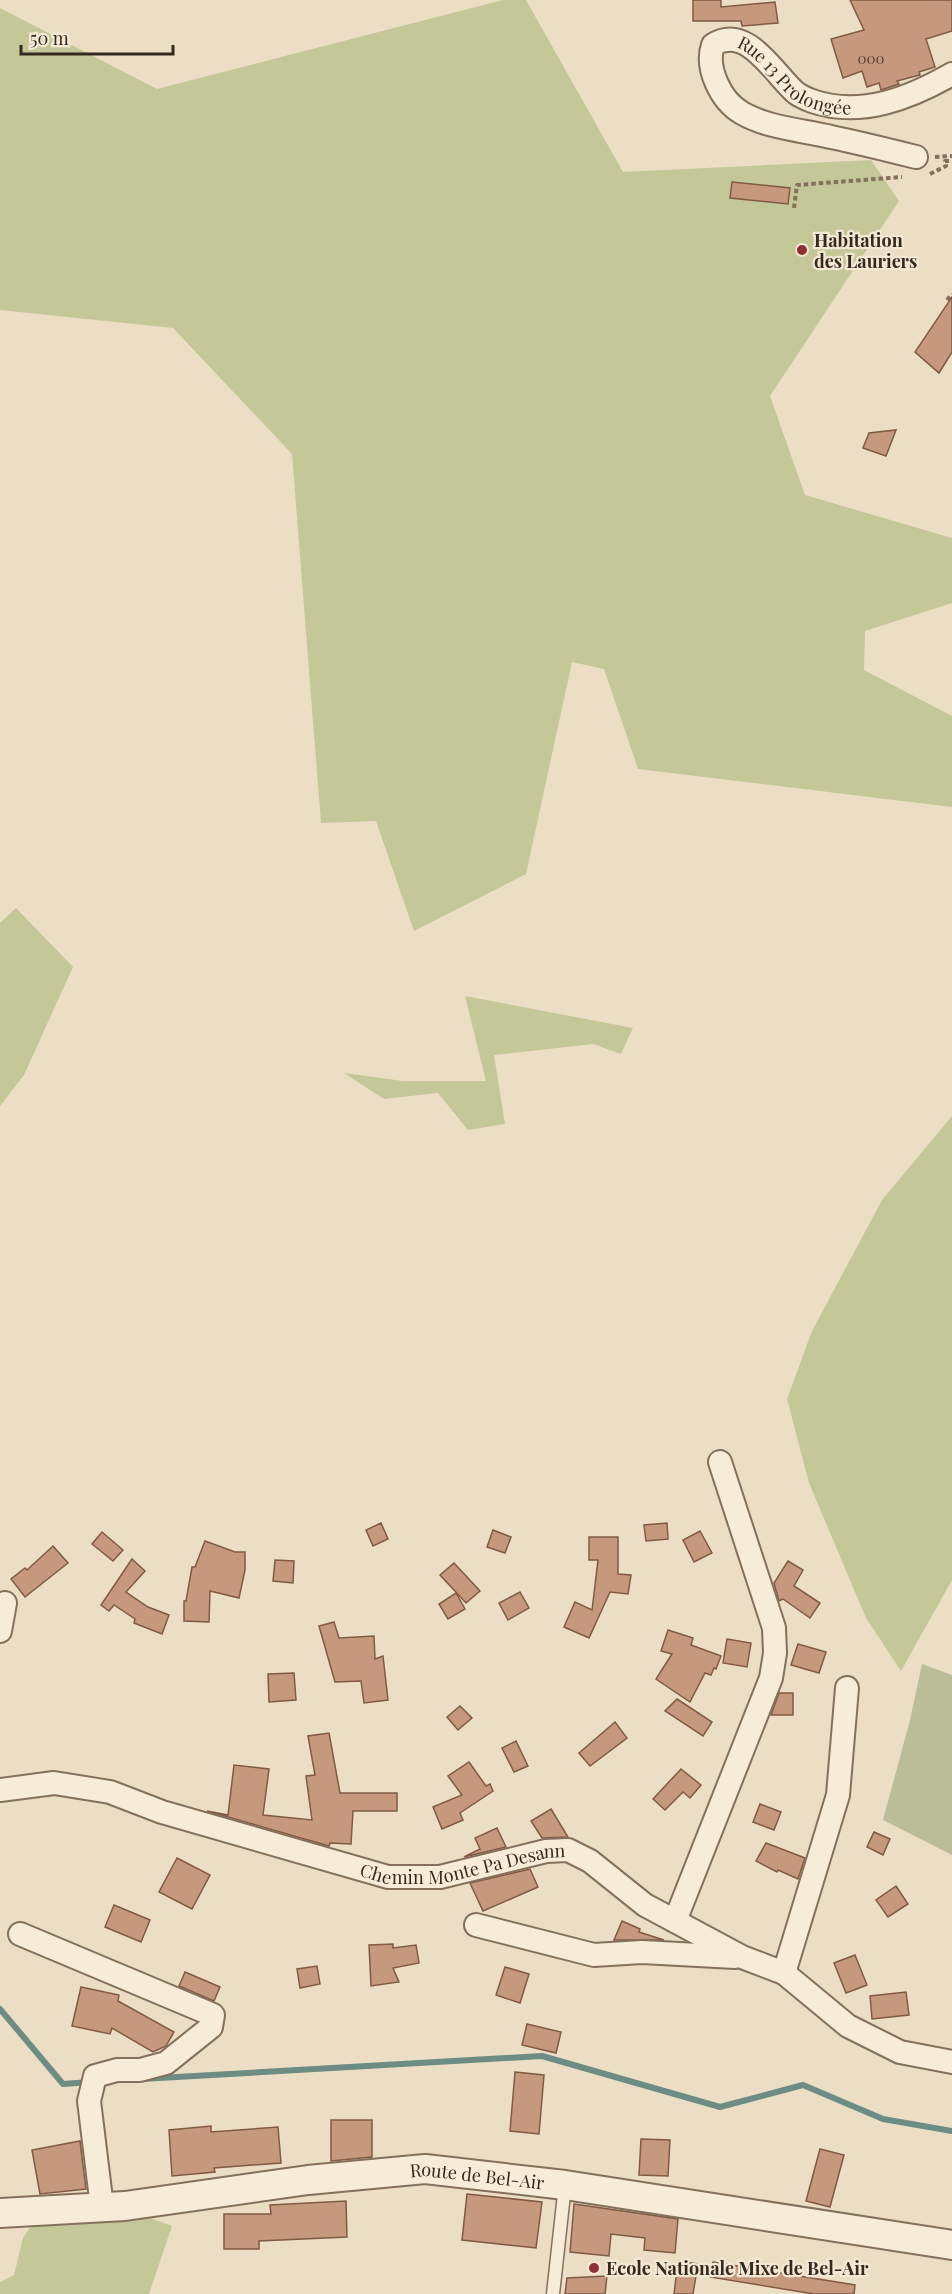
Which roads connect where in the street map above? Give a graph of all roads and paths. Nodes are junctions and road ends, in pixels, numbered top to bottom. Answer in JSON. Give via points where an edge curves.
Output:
{"nodes":[{"id":1,"x":952,"y":74,"type":"edge"},
{"id":2,"x":952,"y":161,"type":"edge"},
{"id":3,"x":922,"y":166,"type":"joint"},
{"id":4,"x":904,"y":176,"type":"dead end"},
{"id":5,"x":794,"y":208,"type":"dead end"},
{"id":6,"x":952,"y":294,"type":"edge"},
{"id":7,"x":947,"y":300,"type":"dead end"},
{"id":8,"x":720,"y":1462,"type":"dead end"},
{"id":9,"x":5,"y":1603,"type":"dead end"},
{"id":10,"x":0,"y":1631,"type":"edge"},
{"id":11,"x":847,"y":1688,"type":"dead end"},
{"id":12,"x":0,"y":1790,"type":"edge"},
{"id":13,"x":675,"y":1922,"type":"junction"},
{"id":14,"x":476,"y":1925,"type":"dead end"},
{"id":15,"x":20,"y":1934,"type":"dead end"},
{"id":16,"x":742,"y":1957,"type":"junction"},
{"id":17,"x":784,"y":1973,"type":"junction"},
{"id":18,"x":952,"y":2062,"type":"edge"},
{"id":19,"x":565,"y":2185,"type":"junction"},
{"id":20,"x":102,"y":2207,"type":"junction"},
{"id":21,"x":0,"y":2213,"type":"edge"},
{"id":22,"x":952,"y":2245,"type":"edge"},
{"id":23,"x":553,"y":2294,"type":"edge"}],
"edges":[{"from":1,"to":3,"type":"street","name":"Rue 13 Prolongée","via":[[881,105],[836,106],[797,94],[745,43],[726,40],[712,45],[715,78],[723,94],[740,112],[768,124]]},
{"from":2,"to":3,"type":"path","via":[[945,161],[946,166]]},
{"from":4,"to":5,"type":"path","via":[[797,185]]},
{"from":6,"to":7,"type":"path"},
{"from":8,"to":13,"type":"street","via":[[774,1628],[775,1653],[771,1678]]},
{"from":9,"to":10,"type":"street"},
{"from":11,"to":17,"type":"street","via":[[838,1795]]},
{"from":12,"to":13,"type":"street","name":"Chemin Monte Pa Desann","via":[[54,1783],[110,1792],[162,1812],[388,1877],[440,1877],[546,1851],[568,1850],[590,1861],[645,1905]]},
{"from":13,"to":16,"type":"street","name":"Chemin Monte Pa Desann"},
{"from":14,"to":16,"type":"street","via":[[594,1955],[642,1952]]},
{"from":15,"to":20,"type":"street","via":[[213,2015],[211,2027],[166,2063],[140,2070],[117,2070],[93,2081],[89,2101]]},
{"from":16,"to":17,"type":"street","name":"Chemin Monte Pa Desann"},
{"from":17,"to":18,"type":"street","name":"Chemin Monte Pa Desann","via":[[848,2026],[900,2052]]},
{"from":19,"to":20,"type":"street","name":"Route de Bel-Air","via":[[425,2169]]},
{"from":19,"to":22,"type":"street","name":"Route de Bel-Air"},
{"from":19,"to":23,"type":"lane"},
{"from":20,"to":21,"type":"street","name":"Route de Bel-Air"}]}
